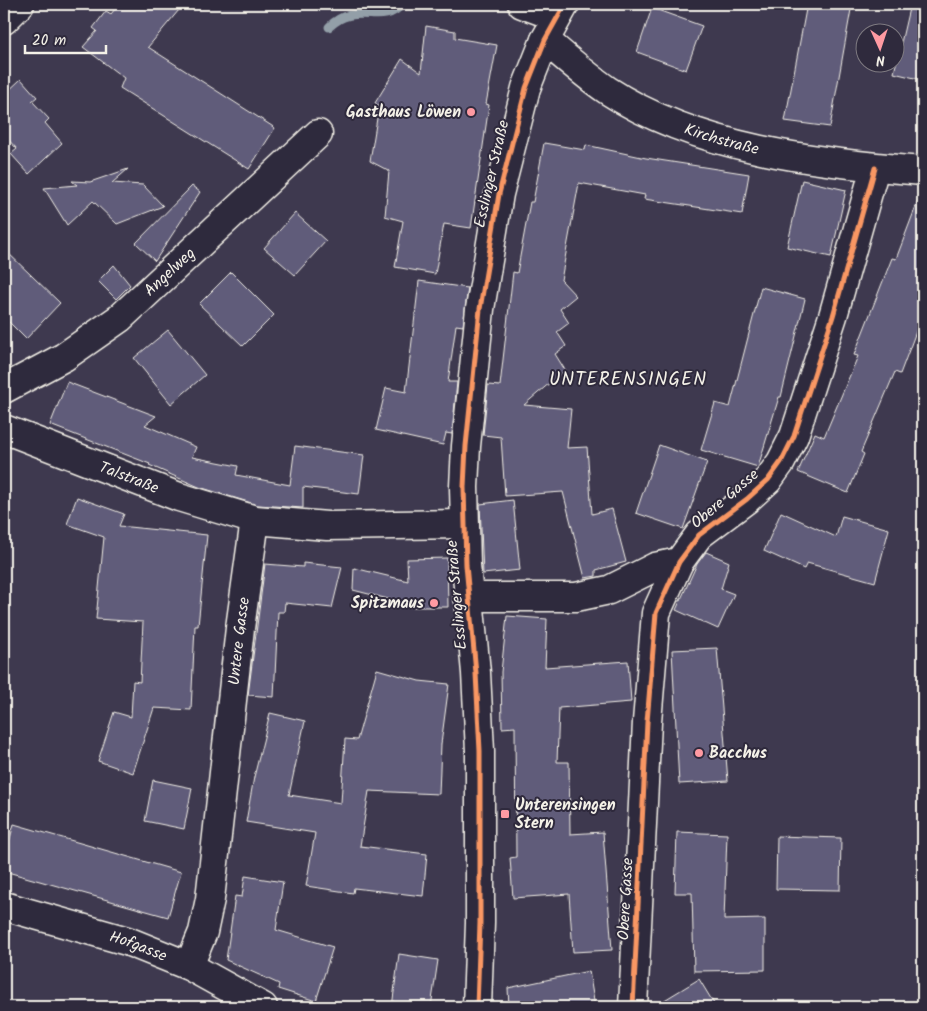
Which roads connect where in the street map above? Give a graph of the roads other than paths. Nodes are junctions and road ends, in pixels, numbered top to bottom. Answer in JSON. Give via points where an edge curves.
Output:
{"nodes":[{"id":1,"x":522,"y":4,"type":"edge"},
{"id":2,"x":556,"y":20,"type":"edge"},
{"id":3,"x":318,"y":134,"type":"dead end"},
{"id":4,"x":875,"y":168,"type":"junction"},
{"id":5,"x":923,"y":171,"type":"edge"},
{"id":6,"x":4,"y":388,"type":"edge"},
{"id":7,"x":4,"y":430,"type":"edge"},
{"id":8,"x":255,"y":520,"type":"junction"},
{"id":9,"x":464,"y":524,"type":"junction"},
{"id":10,"x":679,"y":562,"type":"junction"},
{"id":11,"x":468,"y":597,"type":"junction"},
{"id":12,"x":4,"y":906,"type":"edge"},
{"id":13,"x":189,"y":966,"type":"junction"},
{"id":14,"x":263,"y":1007,"type":"edge"},
{"id":15,"x":477,"y":1007,"type":"edge"},
{"id":16,"x":633,"y":1007,"type":"edge"}],
"edges":[{"from":1,"to":2,"type":"street","name":"Kirchstraße"},
{"from":2,"to":4,"type":"street","name":"Kirchstraße","via":[[608,90],[691,131],[760,150]]},
{"from":2,"to":9,"type":"street","name":"Esslinger Straße","via":[[526,88],[488,248],[466,446]]},
{"from":3,"to":6,"type":"street","name":"Angelweg","via":[[120,318],[64,357]]},
{"from":4,"to":5,"type":"street","name":"Kirchstraße"},
{"from":4,"to":10,"type":"street","name":"Obere Gasse","via":[[833,316],[794,436],[768,480],[699,535]]},
{"from":7,"to":8,"type":"street","name":"Talstraße","via":[[179,497]]},
{"from":8,"to":9,"type":"street","via":[[327,526]]},
{"from":8,"to":13,"type":"street","name":"Untere Gasse","via":[[210,899],[203,932]]},
{"from":9,"to":11,"type":"street","name":"Esslinger Straße"},
{"from":10,"to":11,"type":"street","via":[[655,567],[609,590],[576,597]]},
{"from":10,"to":16,"type":"street","name":"Obere Gasse","via":[[662,596],[653,630]]},
{"from":11,"to":15,"type":"street","name":"Esslinger Straße","via":[[480,751]]},
{"from":12,"to":13,"type":"street","name":"Hofgasse","via":[[127,941]]},
{"from":13,"to":14,"type":"street","name":"Hofgasse"}]}
